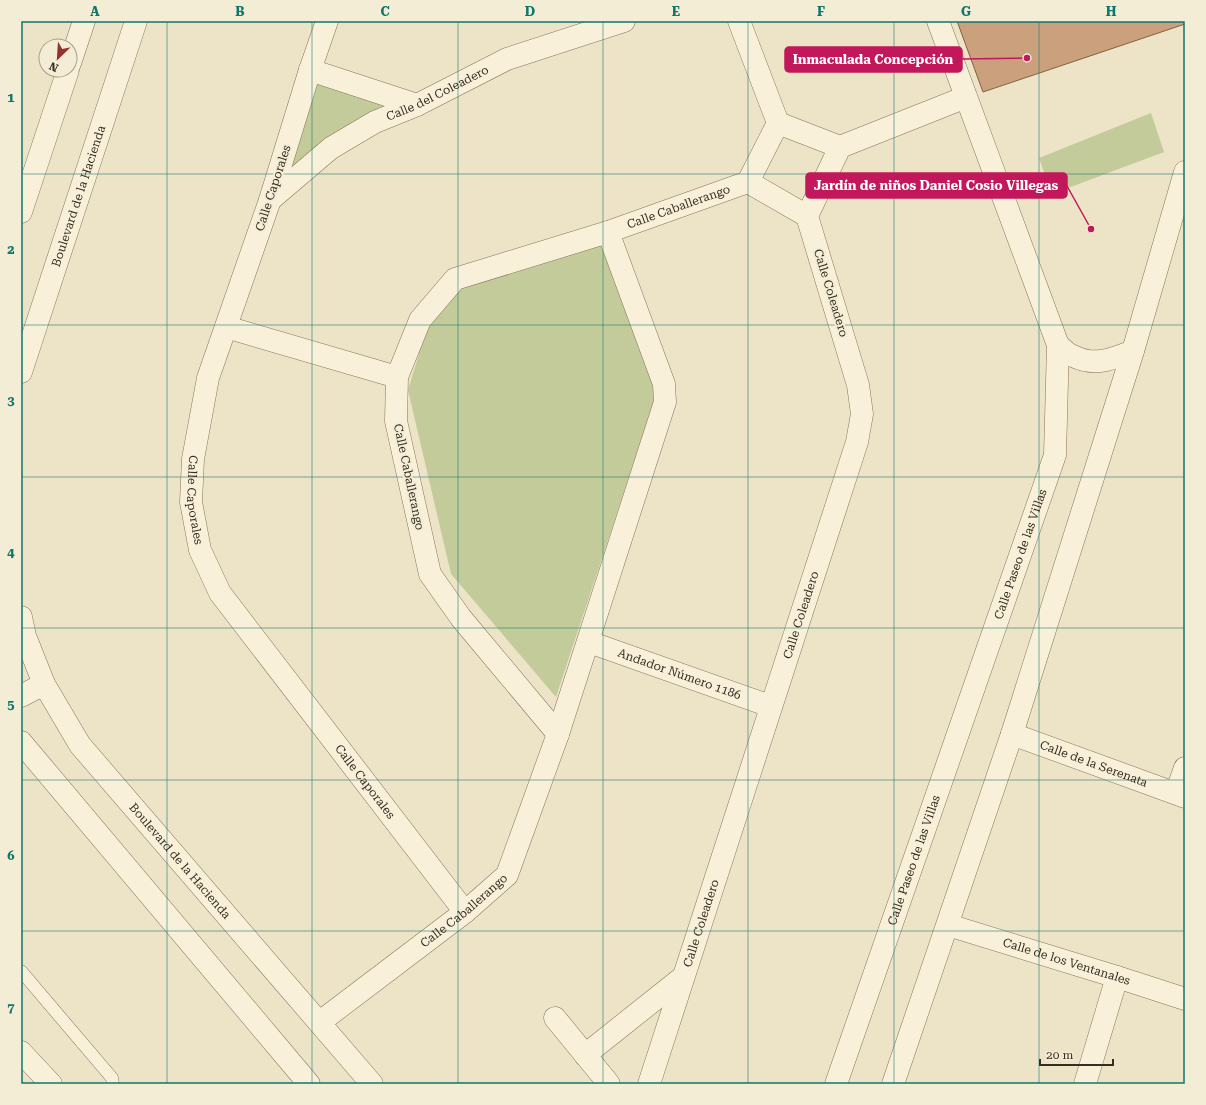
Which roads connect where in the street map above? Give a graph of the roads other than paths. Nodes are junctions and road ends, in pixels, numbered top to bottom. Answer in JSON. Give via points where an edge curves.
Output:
{"nodes":[{"id":1,"x":84,"y":21,"type":"edge"},
{"id":2,"x":136,"y":21,"type":"edge"},
{"id":3,"x":327,"y":21,"type":"edge"},
{"id":4,"x":624,"y":21,"type":"edge"},
{"id":5,"x":739,"y":21,"type":"edge"},
{"id":6,"x":938,"y":21,"type":"edge"},
{"id":7,"x":78,"y":39,"type":"edge"},
{"id":8,"x":310,"y":70,"type":"junction"},
{"id":9,"x":65,"y":78,"type":"edge"},
{"id":10,"x":966,"y":97,"type":"junction"},
{"id":11,"x":417,"y":105,"type":"junction"},
{"id":12,"x":778,"y":123,"type":"junction"},
{"id":13,"x":840,"y":147,"type":"junction"},
{"id":14,"x":1185,"y":172,"type":"edge"},
{"id":15,"x":748,"y":182,"type":"junction"},
{"id":16,"x":270,"y":200,"type":"junction"},
{"id":17,"x":21,"y":212,"type":"edge"},
{"id":18,"x":807,"y":216,"type":"junction"},
{"id":19,"x":608,"y":232,"type":"junction"},
{"id":20,"x":226,"y":327,"type":"junction"},
{"id":21,"x":1058,"y":344,"type":"junction"},
{"id":22,"x":1133,"y":351,"type":"junction"},
{"id":23,"x":21,"y":372,"type":"edge"},
{"id":24,"x":397,"y":377,"type":"junction"},
{"id":25,"x":21,"y":617,"type":"edge"},
{"id":26,"x":588,"y":642,"type":"junction"},
{"id":27,"x":44,"y":684,"type":"junction"},
{"id":28,"x":21,"y":696,"type":"edge"},
{"id":29,"x":770,"y":706,"type":"junction"},
{"id":30,"x":558,"y":734,"type":"junction"},
{"id":31,"x":1012,"y":734,"type":"junction"},
{"id":32,"x":21,"y":742,"type":"edge"},
{"id":33,"x":1185,"y":768,"type":"edge"},
{"id":34,"x":1181,"y":795,"type":"edge"},
{"id":35,"x":465,"y":912,"type":"junction"},
{"id":36,"x":948,"y":925,"type":"junction"},
{"id":37,"x":21,"y":971,"type":"edge"},
{"id":38,"x":683,"y":977,"type":"junction"},
{"id":39,"x":1117,"y":977,"type":"junction"},
{"id":40,"x":1185,"y":999,"type":"edge"},
{"id":41,"x":328,"y":1017,"type":"junction"},
{"id":42,"x":555,"y":1018,"type":"dead end"},
{"id":43,"x":21,"y":1052,"type":"edge"},
{"id":44,"x":585,"y":1055,"type":"junction"},
{"id":45,"x":51,"y":1084,"type":"edge"},
{"id":46,"x":113,"y":1084,"type":"edge"},
{"id":47,"x":309,"y":1084,"type":"edge"},
{"id":48,"x":372,"y":1084,"type":"edge"},
{"id":49,"x":609,"y":1084,"type":"edge"},
{"id":50,"x":649,"y":1084,"type":"edge"},
{"id":51,"x":836,"y":1084,"type":"edge"},
{"id":52,"x":893,"y":1084,"type":"edge"},
{"id":53,"x":1085,"y":1084,"type":"edge"}],
"edges":[{"from":1,"to":7,"type":"street"},
{"from":2,"to":23,"type":"street","name":"Boulevard de la Hacienda"},
{"from":3,"to":8,"type":"street","name":"Calle Caporales"},
{"from":4,"to":11,"type":"street","name":"Calle del Coleadero","via":[[507,59]]},
{"from":5,"to":12,"type":"street"},
{"from":6,"to":10,"type":"street","name":"Calle Paseo de las Villas"},
{"from":8,"to":11,"type":"street"},
{"from":8,"to":16,"type":"street","name":"Calle Caporales"},
{"from":9,"to":17,"type":"street"},
{"from":10,"to":13,"type":"street"},
{"from":10,"to":21,"type":"street","name":"Calle Paseo de las Villas"},
{"from":11,"to":16,"type":"street","name":"Calle del Coleadero","via":[[375,122],[331,148]]},
{"from":12,"to":13,"type":"street"},
{"from":12,"to":15,"type":"street"},
{"from":13,"to":18,"type":"street"},
{"from":14,"to":22,"type":"street"},
{"from":15,"to":18,"type":"street"},
{"from":15,"to":19,"type":"street","name":"Calle Caballerango"},
{"from":16,"to":20,"type":"street","name":"Calle Caporales"},
{"from":18,"to":29,"type":"street","name":"Calle Coleadero","via":[[858,385],[862,414],[857,442]]},
{"from":19,"to":24,"type":"street","name":"Calle Caballerango","via":[[455,279],[420,320]]},
{"from":19,"to":26,"type":"street","name":"Calle Caballerango","via":[[664,384],[665,402]]},
{"from":20,"to":24,"type":"street"},
{"from":20,"to":35,"type":"street","name":"Calle Caporales","via":[[208,378],[193,459],[190,502],[200,550],[220,593]]},
{"from":21,"to":22,"type":"street","via":[[1072,356],[1091,362],[1106,361]]},
{"from":21,"to":51,"type":"street","name":"Calle Paseo de las Villas","via":[[1055,455]]},
{"from":22,"to":31,"type":"street"},
{"from":24,"to":30,"type":"street","name":"Calle Caballerango","via":[[396,421],[430,574],[461,618]]},
{"from":25,"to":27,"type":"street","name":"Boulevard de la Hacienda","via":[[25,636]]},
{"from":26,"to":29,"type":"street","name":"Andador Número 1186"},
{"from":26,"to":30,"type":"street","name":"Calle Caballerango"},
{"from":27,"to":28,"type":"street"},
{"from":27,"to":41,"type":"street","name":"Boulevard de la Hacienda","via":[[80,744],[218,906]]},
{"from":29,"to":38,"type":"street","name":"Calle Coleadero"},
{"from":30,"to":35,"type":"street","name":"Calle Caballerango","via":[[507,875]]},
{"from":31,"to":34,"type":"street","name":"Calle de la Serenata"},
{"from":31,"to":36,"type":"street"},
{"from":32,"to":47,"type":"street"},
{"from":33,"to":34,"type":"street","name":"Calle de la Serenata"},
{"from":35,"to":41,"type":"street","name":"Calle Caballerango"},
{"from":36,"to":39,"type":"street","name":"Calle de los Ventanales"},
{"from":36,"to":52,"type":"street"},
{"from":37,"to":46,"type":"lane","via":[[112,1078]]},
{"from":38,"to":44,"type":"street"},
{"from":38,"to":50,"type":"street","name":"Calle Coleadero"},
{"from":39,"to":40,"type":"street","name":"Calle de los Ventanales"},
{"from":39,"to":53,"type":"street"},
{"from":41,"to":48,"type":"street","name":"Boulevard de la Hacienda"},
{"from":42,"to":44,"type":"street"},
{"from":43,"to":45,"type":"street"},
{"from":44,"to":49,"type":"street"}]}
